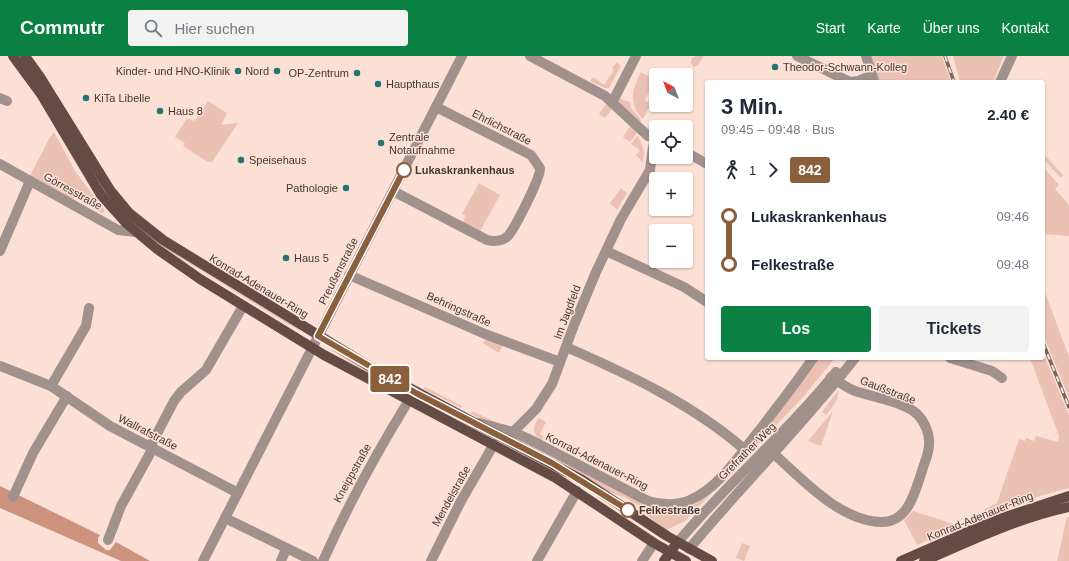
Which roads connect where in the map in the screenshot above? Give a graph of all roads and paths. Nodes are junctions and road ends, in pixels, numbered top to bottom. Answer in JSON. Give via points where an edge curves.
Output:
{"nodes":[{"id":1,"x":13,"y":56,"type":"edge"},
{"id":2,"x":25,"y":56,"type":"edge"},
{"id":3,"x":462,"y":56,"type":"edge"},
{"id":4,"x":530,"y":56,"type":"edge"},
{"id":5,"x":636,"y":56,"type":"edge"},
{"id":6,"x":797,"y":56,"type":"edge"},
{"id":7,"x":866,"y":56,"type":"edge"},
{"id":8,"x":1012,"y":56,"type":"edge"},
{"id":9,"x":874,"y":79,"type":"edge"},
{"id":10,"x":845,"y":80,"type":"edge"},
{"id":11,"x":1001,"y":80,"type":"edge"},
{"id":12,"x":612,"y":101,"type":"junction"},
{"id":13,"x":436,"y":107,"type":"junction"},
{"id":14,"x":649,"y":132,"type":"edge"},
{"id":15,"x":693,"y":156,"type":"edge"},
{"id":16,"x":705,"y":163,"type":"edge"},
{"id":17,"x":0,"y":164,"type":"edge"},
{"id":18,"x":651,"y":164,"type":"edge"},
{"id":19,"x":30,"y":181,"type":"junction"},
{"id":20,"x":392,"y":191,"type":"junction"},
{"id":21,"x":136,"y":232,"type":"junction"},
{"id":22,"x":0,"y":251,"type":"edge"},
{"id":23,"x":606,"y":251,"type":"junction"},
{"id":24,"x":349,"y":275,"type":"junction"},
{"id":25,"x":705,"y":301,"type":"edge"},
{"id":26,"x":243,"y":306,"type":"junction"},
{"id":27,"x":89,"y":308,"type":"dead end"},
{"id":28,"x":318,"y":336,"type":"junction"},
{"id":29,"x":566,"y":347,"type":"junction"},
{"id":30,"x":312,"y":348,"type":"junction"},
{"id":31,"x":812,"y":360,"type":"edge"},
{"id":32,"x":846,"y":360,"type":"edge"},
{"id":33,"x":853,"y":360,"type":"edge"},
{"id":34,"x":956,"y":360,"type":"edge"},
{"id":35,"x":560,"y":362,"type":"junction"},
{"id":36,"x":0,"y":366,"type":"edge"},
{"id":37,"x":1002,"y":378,"type":"dead end"},
{"id":38,"x":834,"y":379,"type":"junction"},
{"id":39,"x":51,"y":386,"type":"junction"},
{"id":40,"x":67,"y":396,"type":"junction"},
{"id":41,"x":409,"y":400,"type":"junction"},
{"id":42,"x":464,"y":418,"type":"junction"},
{"id":43,"x":513,"y":432,"type":"junction"},
{"id":44,"x":494,"y":444,"type":"junction"},
{"id":45,"x":152,"y":447,"type":"junction"},
{"id":46,"x":744,"y":449,"type":"junction"},
{"id":47,"x":774,"y":454,"type":"junction"},
{"id":48,"x":577,"y":491,"type":"junction"},
{"id":49,"x":238,"y":493,"type":"junction"},
{"id":50,"x":1069,"y":496,"type":"edge"},
{"id":51,"x":13,"y":497,"type":"dead end"},
{"id":52,"x":671,"y":505,"type":"joint"},
{"id":53,"x":1069,"y":507,"type":"edge"},
{"id":54,"x":225,"y":518,"type":"junction"},
{"id":55,"x":108,"y":540,"type":"dead end"},
{"id":56,"x":678,"y":542,"type":"junction"},
{"id":57,"x":654,"y":543,"type":"junction"},
{"id":58,"x":286,"y":549,"type":"junction"},
{"id":59,"x":689,"y":549,"type":"junction"},
{"id":60,"x":670,"y":552,"type":"junction"},
{"id":61,"x":682,"y":560,"type":"edge"},
{"id":62,"x":203,"y":561,"type":"edge"},
{"id":63,"x":281,"y":561,"type":"edge"},
{"id":64,"x":313,"y":561,"type":"edge"},
{"id":65,"x":323,"y":561,"type":"edge"},
{"id":66,"x":431,"y":561,"type":"edge"},
{"id":67,"x":537,"y":561,"type":"edge"},
{"id":68,"x":642,"y":561,"type":"edge"},
{"id":69,"x":664,"y":561,"type":"edge"},
{"id":70,"x":712,"y":561,"type":"edge"},
{"id":71,"x":901,"y":561,"type":"edge"},
{"id":72,"x":924,"y":561,"type":"edge"}],
"edges":[{"from":1,"to":21,"type":"main road","via":[[40,94],[101,195]]},
{"from":2,"to":28,"type":"main road","name":"Konrad-Adenauer-Ring","via":[[101,176],[129,213],[184,254]]},
{"from":3,"to":13,"type":"street","name":"Preußenstraße"},
{"from":4,"to":12,"type":"street"},
{"from":5,"to":12,"type":"street"},
{"from":6,"to":10,"type":"street"},
{"from":7,"to":9,"type":"street"},
{"from":8,"to":11,"type":"street"},
{"from":12,"to":14,"type":"street"},
{"from":13,"to":20,"type":"street","name":"Preußenstraße"},
{"from":13,"to":20,"type":"street","name":"Ehrlichstraße","via":[[531,155],[540,168],[538,181],[508,236],[495,241],[487,240]]},
{"from":15,"to":16,"type":"street"},
{"from":17,"to":19,"type":"street","name":"Görresstraße"},
{"from":18,"to":23,"type":"street","name":"Im Jagdfeld"},
{"from":19,"to":21,"type":"street","name":"Görresstraße","via":[[118,230]]},
{"from":19,"to":22,"type":"street"},
{"from":20,"to":24,"type":"street","name":"Preußenstraße"},
{"from":21,"to":26,"type":"main road","via":[[177,264]]},
{"from":23,"to":25,"type":"street","via":[[677,284]]},
{"from":23,"to":29,"type":"street","name":"Im Jagdfeld"},
{"from":24,"to":28,"type":"street","name":"Preußenstraße"},
{"from":24,"to":35,"type":"street","name":"Behringstraße","via":[[485,334]]},
{"from":26,"to":30,"type":"main road"},
{"from":26,"to":45,"type":"street","via":[[206,370],[177,396]]},
{"from":27,"to":39,"type":"street","via":[[86,326]]},
{"from":28,"to":30,"type":"street","name":"Preußenstraße"},
{"from":28,"to":42,"type":"main road","name":"Konrad-Adenauer-Ring"},
{"from":29,"to":35,"type":"street","name":"Im Jagdfeld"},
{"from":29,"to":46,"type":"street","via":[[642,382],[699,416]]},
{"from":30,"to":41,"type":"main road"},
{"from":30,"to":49,"type":"street","name":"Preußenstraße"},
{"from":31,"to":46,"type":"street","name":"Grefrather Weg"},
{"from":32,"to":38,"type":"street","name":"Grefrather Weg"},
{"from":33,"to":38,"type":"street","name":"Grefrather Weg"},
{"from":34,"to":37,"type":"street","via":[[992,371]]},
{"from":35,"to":43,"type":"street","name":"Im Jagdfeld","via":[[545,398]]},
{"from":36,"to":39,"type":"street","name":"Wallrafstraße"},
{"from":38,"to":47,"type":"street","name":"Grefrather Weg","via":[[810,414]]},
{"from":38,"to":47,"type":"street","name":"Gaußstraße","via":[[854,390],[907,408],[917,414],[924,424],[929,439],[928,451],[908,508],[898,517],[883,522],[850,514],[827,501]]},
{"from":38,"to":56,"type":"street","name":"Grefrather Weg","via":[[715,500]]},
{"from":39,"to":40,"type":"street","name":"Wallrafstraße"},
{"from":40,"to":45,"type":"street","name":"Wallrafstraße","via":[[110,426]]},
{"from":40,"to":51,"type":"street","via":[[33,453]]},
{"from":41,"to":44,"type":"main road"},
{"from":41,"to":65,"type":"street","name":"Kneippstraße","via":[[344,512]]},
{"from":42,"to":43,"type":"street"},
{"from":42,"to":56,"type":"main road","name":"Konrad-Adenauer-Ring","via":[[582,480]]},
{"from":43,"to":52,"type":"street","name":"Konrad-Adenauer-Ring","via":[[648,501]]},
{"from":44,"to":48,"type":"main road"},
{"from":44,"to":66,"type":"street","name":"Mendelstraße","via":[[461,501]]},
{"from":45,"to":49,"type":"street","name":"Wallrafstraße"},
{"from":45,"to":55,"type":"street","via":[[121,506]]},
{"from":46,"to":52,"type":"street","name":"Grefrather Weg","via":[[713,485],[689,500]]},
{"from":47,"to":59,"type":"street","name":"Grefrather Weg"},
{"from":48,"to":57,"type":"main road"},
{"from":48,"to":67,"type":"street"},
{"from":49,"to":54,"type":"street","name":"Preußenstraße"},
{"from":50,"to":71,"type":"main road","name":"Konrad-Adenauer-Ring","via":[[990,522]]},
{"from":53,"to":72,"type":"main road","name":"Konrad-Adenauer-Ring","via":[[1004,527]]},
{"from":54,"to":58,"type":"street"},
{"from":54,"to":62,"type":"street","name":"Preußenstraße"},
{"from":56,"to":59,"type":"main road","name":"Konrad-Adenauer-Ring"},
{"from":56,"to":60,"type":"main road","name":"Grefrather Weg"},
{"from":57,"to":60,"type":"main road"},
{"from":57,"to":68,"type":"street"},
{"from":58,"to":63,"type":"street"},
{"from":58,"to":64,"type":"street"},
{"from":59,"to":61,"type":"main road","name":"Grefrather Weg"},
{"from":59,"to":70,"type":"main road","name":"Konrad-Adenauer-Ring"},
{"from":60,"to":61,"type":"main road"},
{"from":60,"to":69,"type":"main road","name":"Grefrather Weg"}]}
